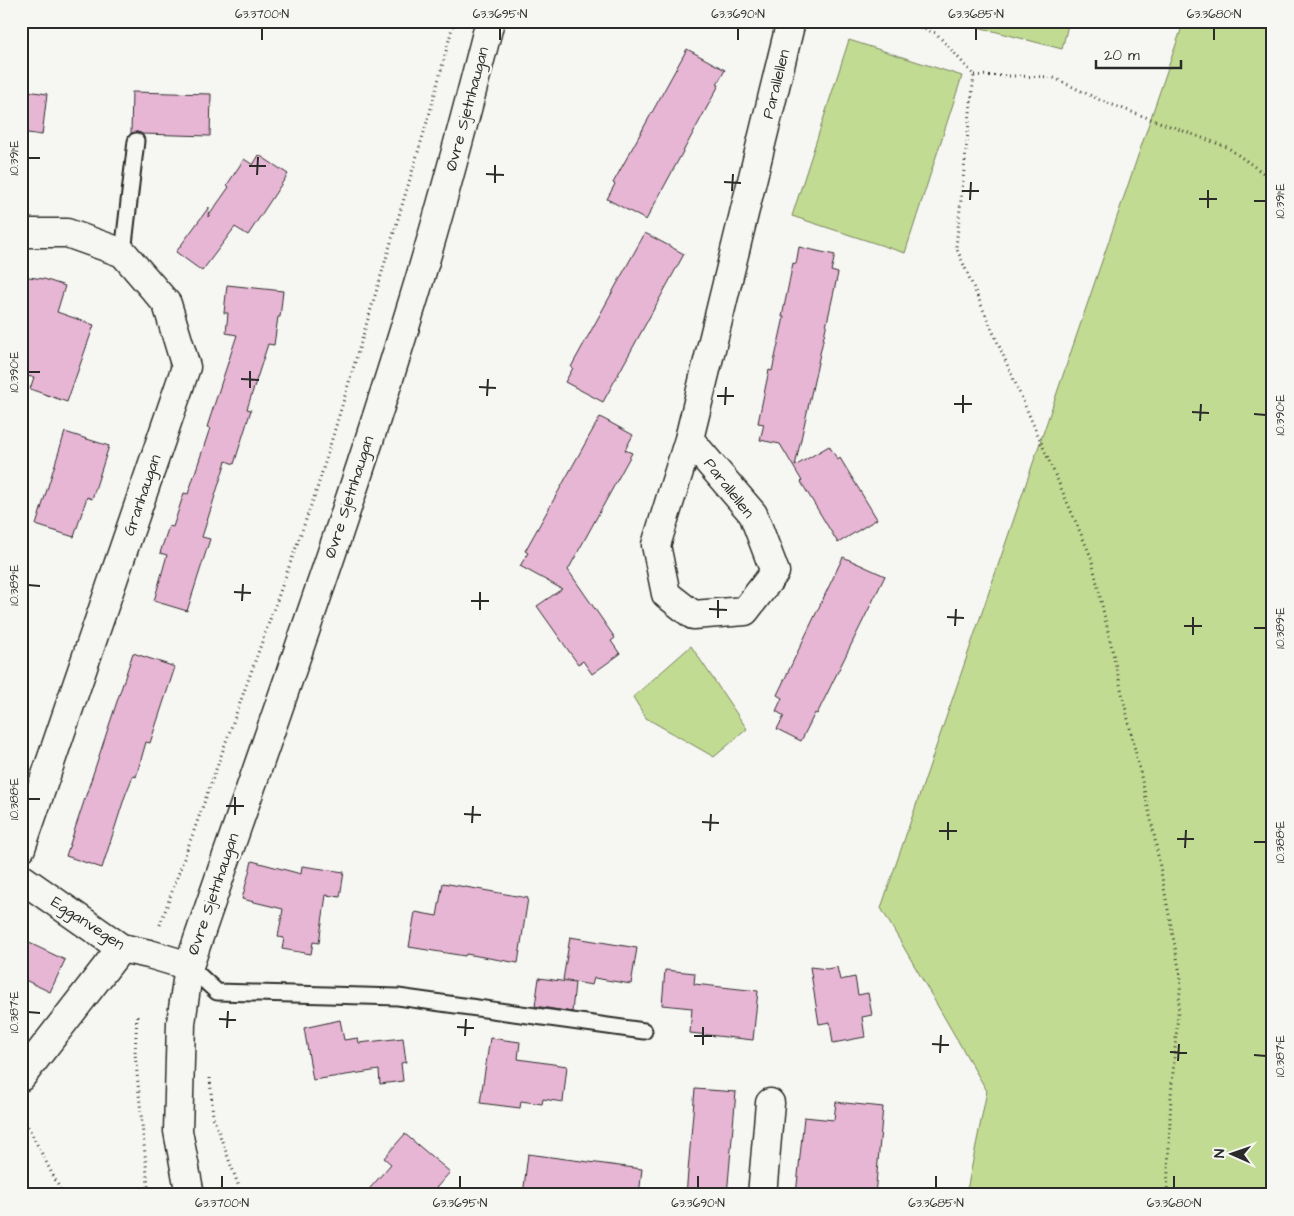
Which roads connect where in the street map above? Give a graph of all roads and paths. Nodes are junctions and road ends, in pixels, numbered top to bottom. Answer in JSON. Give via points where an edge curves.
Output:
{"nodes":[{"id":1,"x":454,"y":21,"type":"edge"},
{"id":2,"x":490,"y":21,"type":"edge"},
{"id":3,"x":791,"y":21,"type":"edge"},
{"id":4,"x":901,"y":21,"type":"edge"},
{"id":5,"x":974,"y":75,"type":"junction"},
{"id":6,"x":136,"y":141,"type":"dead end"},
{"id":7,"x":1273,"y":180,"type":"edge"},
{"id":8,"x":21,"y":233,"type":"edge"},
{"id":9,"x":123,"y":253,"type":"junction"},
{"id":10,"x":689,"y":439,"type":"junction"},
{"id":11,"x":21,"y":848,"type":"edge"},
{"id":12,"x":21,"y":878,"type":"edge"},
{"id":13,"x":160,"y":925,"type":"dead end"},
{"id":14,"x":121,"y":948,"type":"junction"},
{"id":15,"x":188,"y":966,"type":"junction"},
{"id":16,"x":137,"y":1016,"type":"dead end"},
{"id":17,"x":644,"y":1031,"type":"dead end"},
{"id":18,"x":21,"y":1077,"type":"edge"},
{"id":19,"x":210,"y":1078,"type":"dead end"},
{"id":20,"x":770,"y":1103,"type":"dead end"},
{"id":21,"x":21,"y":1113,"type":"edge"},
{"id":22,"x":63,"y":1195,"type":"edge"},
{"id":23,"x":149,"y":1195,"type":"edge"},
{"id":24,"x":190,"y":1195,"type":"edge"},
{"id":25,"x":242,"y":1195,"type":"edge"},
{"id":26,"x":762,"y":1195,"type":"edge"},
{"id":27,"x":1167,"y":1195,"type":"edge"}],
"edges":[{"from":1,"to":13,"type":"path","via":[[317,490]]},
{"from":2,"to":15,"type":"street","name":"Øvre Sjetnhaugan","via":[[406,323],[344,515]]},
{"from":3,"to":10,"type":"street","name":"Parallellen"},
{"from":4,"to":5,"type":"path","via":[[936,33]]},
{"from":5,"to":7,"type":"path","via":[[1052,77],[1102,101],[1227,148]]},
{"from":5,"to":27,"type":"path","via":[[956,247],[1091,557],[1153,829],[1181,979],[1171,1094]]},
{"from":6,"to":9,"type":"lane"},
{"from":8,"to":9,"type":"street","name":"Granhaugan","via":[[67,233]]},
{"from":9,"to":11,"type":"street","name":"Granhaugan","via":[[167,304],[186,367]]},
{"from":10,"to":10,"type":"street","name":"Parallellen","via":[[656,545],[666,594],[693,615],[745,611],[775,572],[752,514]]},
{"from":12,"to":14,"type":"street","name":"Egganvegen"},
{"from":14,"to":15,"type":"street","name":"Egganvegen"},
{"from":14,"to":18,"type":"street"},
{"from":15,"to":17,"type":"lane","name":"Øvre Sjetnhaugan","via":[[217,992],[398,997]]},
{"from":15,"to":24,"type":"street","name":"Øvre Sjetnhaugan","via":[[181,1024],[178,1131]]},
{"from":16,"to":23,"type":"path","via":[[135,1054]]},
{"from":19,"to":25,"type":"path","via":[[213,1117]]},
{"from":20,"to":26,"type":"street"},
{"from":21,"to":22,"type":"path"}]}
